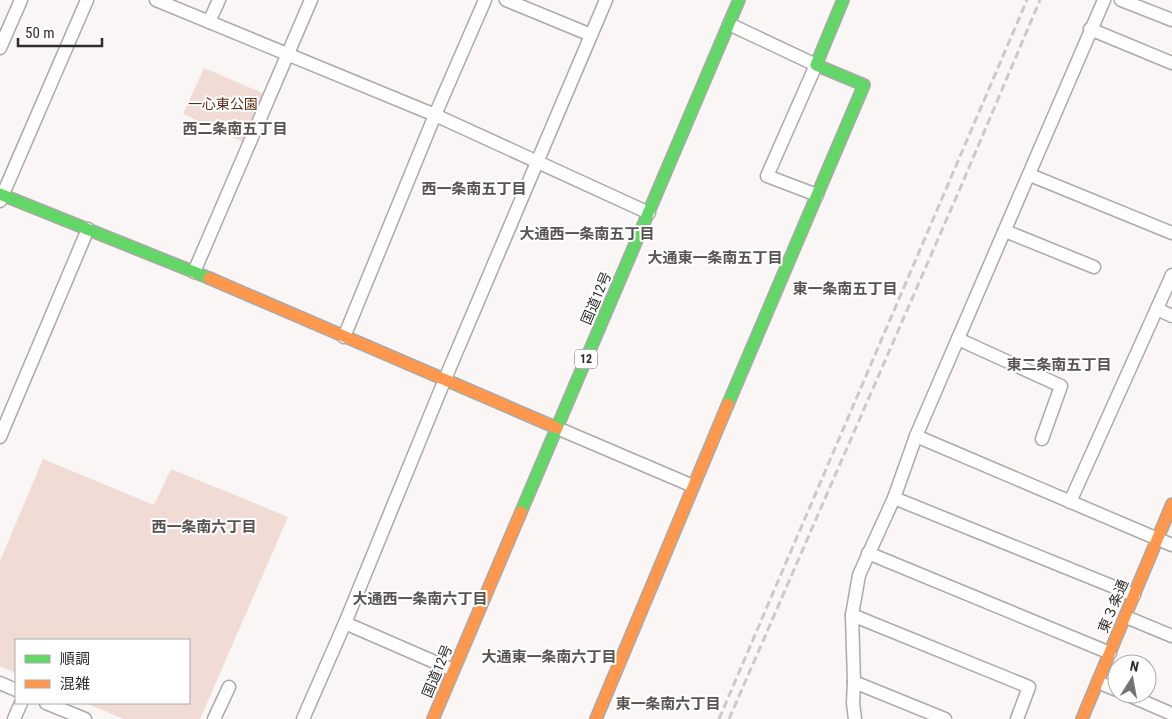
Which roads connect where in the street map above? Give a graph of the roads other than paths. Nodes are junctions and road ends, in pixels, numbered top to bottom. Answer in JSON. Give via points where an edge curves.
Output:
{"nodes":[{"id":1,"x":20,"y":0,"type":"edge"},
{"id":2,"x":87,"y":0,"type":"edge"},
{"id":3,"x":156,"y":0,"type":"edge"},
{"id":4,"x":219,"y":0,"type":"edge"},
{"id":5,"x":311,"y":0,"type":"edge"},
{"id":6,"x":485,"y":0,"type":"edge"},
{"id":7,"x":506,"y":0,"type":"edge"},
{"id":8,"x":606,"y":0,"type":"edge"},
{"id":9,"x":739,"y":0,"type":"edge"},
{"id":10,"x":843,"y":0,"type":"edge"},
{"id":11,"x":1104,"y":0,"type":"edge"},
{"id":12,"x":1121,"y":0,"type":"edge"},
{"id":13,"x":1172,"y":20,"type":"edge"},
{"id":14,"x":209,"y":22,"type":"junction"},
{"id":15,"x":729,"y":24,"type":"junction"},
{"id":16,"x":1090,"y":29,"type":"junction"},
{"id":17,"x":591,"y":35,"type":"junction"},
{"id":18,"x":0,"y":48,"type":"edge"},
{"id":19,"x":288,"y":55,"type":"junction"},
{"id":20,"x":1172,"y":63,"type":"edge"},
{"id":21,"x":816,"y":65,"type":"junction"},
{"id":22,"x":435,"y":115,"type":"junction"},
{"id":23,"x":537,"y":162,"type":"junction"},
{"id":24,"x":1030,"y":175,"type":"junction"},
{"id":25,"x":817,"y":195,"type":"junction"},
{"id":26,"x":1,"y":197,"type":"edge"},
{"id":27,"x":649,"y":213,"type":"junction"},
{"id":28,"x":88,"y":229,"type":"junction"},
{"id":29,"x":1005,"y":231,"type":"junction"},
{"id":30,"x":1172,"y":233,"type":"edge"},
{"id":31,"x":1094,"y":267,"type":"dead end"},
{"id":32,"x":194,"y":272,"type":"junction"},
{"id":33,"x":1172,"y":275,"type":"edge"},
{"id":34,"x":1157,"y":309,"type":"junction"},
{"id":35,"x":1172,"y":316,"type":"edge"},
{"id":36,"x":344,"y":336,"type":"junction"},
{"id":37,"x":958,"y":338,"type":"junction"},
{"id":38,"x":445,"y":379,"type":"junction"},
{"id":39,"x":556,"y":428,"type":"junction"},
{"id":40,"x":916,"y":436,"type":"junction"},
{"id":41,"x":0,"y":437,"type":"edge"},
{"id":42,"x":1042,"y":439,"type":"dead end"},
{"id":43,"x":693,"y":486,"type":"junction"},
{"id":44,"x":894,"y":498,"type":"junction"},
{"id":45,"x":1070,"y":502,"type":"junction"},
{"id":46,"x":1172,"y":504,"type":"edge"},
{"id":47,"x":1158,"y":540,"type":"junction"},
{"id":48,"x":1172,"y":545,"type":"edge"},
{"id":49,"x":868,"y":553,"type":"junction"},
{"id":50,"x":1134,"y":595,"type":"junction"},
{"id":51,"x":852,"y":614,"type":"junction"},
{"id":52,"x":1126,"y":617,"type":"junction"},
{"id":53,"x":345,"y":623,"type":"junction"},
{"id":54,"x":1172,"y":636,"type":"edge"},
{"id":55,"x":1110,"y":653,"type":"junction"},
{"id":56,"x":453,"y":670,"type":"junction"},
{"id":57,"x":854,"y":682,"type":"junction"},
{"id":58,"x":1098,"y":682,"type":"junction"},
{"id":59,"x":0,"y":683,"type":"edge"},
{"id":60,"x":1107,"y":686,"type":"edge"},
{"id":61,"x":229,"y":688,"type":"dead end"},
{"id":62,"x":15,"y":690,"type":"edge"},
{"id":63,"x":21,"y":704,"type":"edge"},
{"id":64,"x":48,"y":704,"type":"edge"},
{"id":65,"x":1149,"y":704,"type":"edge"},
{"id":66,"x":1172,"y":714,"type":"edge"},
{"id":67,"x":81,"y":718,"type":"edge"},
{"id":68,"x":14,"y":719,"type":"edge"},
{"id":69,"x":214,"y":719,"type":"edge"},
{"id":70,"x":303,"y":719,"type":"edge"},
{"id":71,"x":433,"y":719,"type":"edge"},
{"id":72,"x":596,"y":719,"type":"edge"},
{"id":73,"x":855,"y":719,"type":"edge"},
{"id":74,"x":945,"y":719,"type":"edge"},
{"id":75,"x":1016,"y":719,"type":"edge"},
{"id":76,"x":1082,"y":719,"type":"edge"}],
"edges":[{"from":1,"to":18,"type":"street"},
{"from":2,"to":26,"type":"street"},
{"from":3,"to":14,"type":"street"},
{"from":4,"to":14,"type":"street"},
{"from":5,"to":19,"type":"street"},
{"from":6,"to":22,"type":"street"},
{"from":7,"to":17,"type":"street"},
{"from":8,"to":17,"type":"street"},
{"from":9,"to":15,"type":"main road","name":"国道12号","number":"12"},
{"from":10,"to":21,"type":"main road"},
{"from":11,"to":16,"type":"street"},
{"from":12,"to":13,"type":"street"},
{"from":14,"to":19,"type":"street"},
{"from":15,"to":21,"type":"street"},
{"from":15,"to":27,"type":"main road","name":"国道12号","number":"12"},
{"from":16,"to":20,"type":"street"},
{"from":16,"to":24,"type":"street"},
{"from":17,"to":23,"type":"street"},
{"from":19,"to":22,"type":"street"},
{"from":19,"to":32,"type":"street"},
{"from":21,"to":25,"type":"main road","via":[[864,85]]},
{"from":21,"to":25,"type":"street","via":[[767,176]]},
{"from":22,"to":23,"type":"street"},
{"from":22,"to":36,"type":"street"},
{"from":23,"to":27,"type":"street"},
{"from":23,"to":38,"type":"street"},
{"from":24,"to":29,"type":"street"},
{"from":24,"to":30,"type":"street"},
{"from":25,"to":43,"type":"main road"},
{"from":26,"to":28,"type":"main road"},
{"from":27,"to":39,"type":"main road","name":"国道12号","number":"12"},
{"from":28,"to":32,"type":"main road"},
{"from":28,"to":41,"type":"street"},
{"from":29,"to":31,"type":"street"},
{"from":29,"to":37,"type":"street"},
{"from":32,"to":36,"type":"main road"},
{"from":33,"to":34,"type":"street"},
{"from":34,"to":35,"type":"street"},
{"from":34,"to":45,"type":"street"},
{"from":36,"to":38,"type":"main road"},
{"from":37,"to":40,"type":"street"},
{"from":37,"to":42,"type":"street","via":[[1061,386]]},
{"from":38,"to":39,"type":"main road"},
{"from":38,"to":53,"type":"street"},
{"from":39,"to":43,"type":"street"},
{"from":39,"to":56,"type":"main road","name":"国道12号","number":"12"},
{"from":40,"to":44,"type":"street"},
{"from":40,"to":45,"type":"street"},
{"from":43,"to":72,"type":"main road"},
{"from":44,"to":49,"type":"street"},
{"from":44,"to":50,"type":"street"},
{"from":45,"to":47,"type":"street"},
{"from":46,"to":47,"type":"main road","name":"東３条通"},
{"from":47,"to":48,"type":"street"},
{"from":47,"to":50,"type":"main road","name":"東３条通"},
{"from":49,"to":51,"type":"street","via":[[858,575]]},
{"from":49,"to":55,"type":"street"},
{"from":50,"to":52,"type":"main road","name":"東３条通"},
{"from":51,"to":57,"type":"street"},
{"from":51,"to":75,"type":"street","via":[[1029,687]]},
{"from":52,"to":54,"type":"street"},
{"from":52,"to":55,"type":"main road","name":"東３条通"},
{"from":53,"to":56,"type":"street"},
{"from":53,"to":70,"type":"street"},
{"from":55,"to":58,"type":"main road","name":"東３条通"},
{"from":56,"to":71,"type":"main road","name":"国道12号","number":"12"},
{"from":57,"to":73,"type":"street"},
{"from":57,"to":74,"type":"street"},
{"from":58,"to":60,"type":"street"},
{"from":58,"to":76,"type":"main road","name":"東３条通"},
{"from":59,"to":62,"type":"street"},
{"from":61,"to":69,"type":"street"},
{"from":63,"to":68,"type":"street"},
{"from":64,"to":67,"type":"street"},
{"from":65,"to":66,"type":"street"}]}
